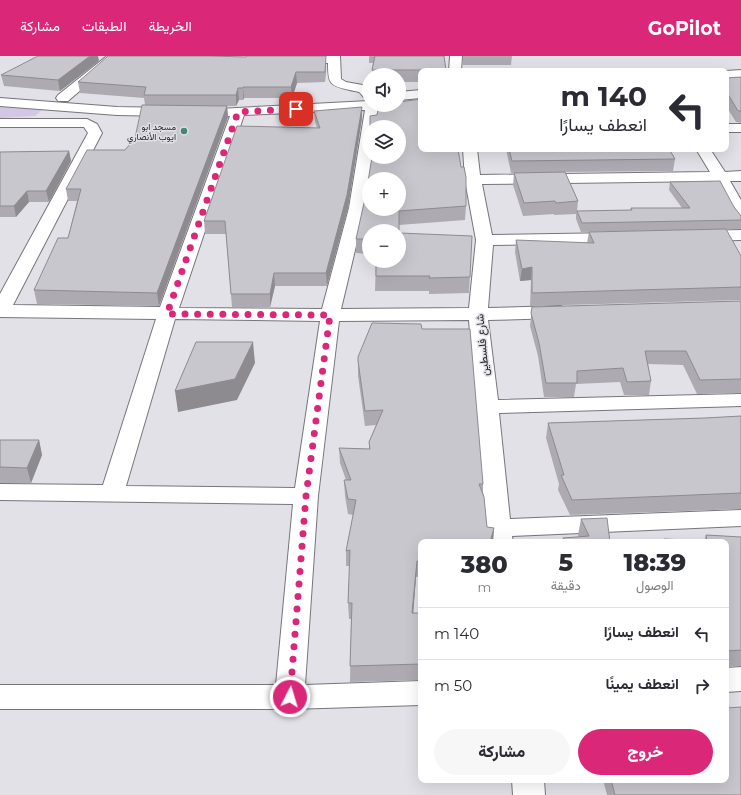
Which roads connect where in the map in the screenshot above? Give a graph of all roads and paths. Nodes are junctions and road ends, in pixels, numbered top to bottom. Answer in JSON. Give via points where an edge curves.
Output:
{"nodes":[{"id":1,"x":114,"y":56,"type":"edge"},
{"id":2,"x":456,"y":56,"type":"edge"},
{"id":3,"x":333,"y":57,"type":"edge"},
{"id":4,"x":286,"y":58,"type":"edge"},
{"id":5,"x":455,"y":68,"type":"edge"},
{"id":6,"x":741,"y":74,"type":"edge"},
{"id":7,"x":729,"y":75,"type":"edge"},
{"id":8,"x":729,"y":80,"type":"edge"},
{"id":9,"x":741,"y":80,"type":"edge"},
{"id":10,"x":362,"y":89,"type":"edge"},
{"id":11,"x":0,"y":93,"type":"edge"},
{"id":12,"x":418,"y":94,"type":"edge"},
{"id":13,"x":406,"y":95,"type":"edge"},
{"id":14,"x":362,"y":97,"type":"edge"},
{"id":15,"x":418,"y":101,"type":"edge"},
{"id":16,"x":0,"y":102,"type":"edge"},
{"id":17,"x":58,"y":102,"type":"junction"},
{"id":18,"x":406,"y":102,"type":"edge"},
{"id":19,"x":362,"y":106,"type":"edge"},
{"id":20,"x":182,"y":108,"type":"edge"},
{"id":21,"x":238,"y":112,"type":"junction"},
{"id":22,"x":371,"y":112,"type":"edge"},
{"id":23,"x":0,"y":122,"type":"edge"},
{"id":24,"x":40,"y":123,"type":"junction"},
{"id":25,"x":729,"y":128,"type":"edge"},
{"id":26,"x":741,"y":128,"type":"edge"},
{"id":27,"x":470,"y":152,"type":"edge"},
{"id":28,"x":704,"y":152,"type":"edge"},
{"id":29,"x":720,"y":176,"type":"junction"},
{"id":30,"x":741,"y":176,"type":"edge"},
{"id":31,"x":473,"y":180,"type":"junction"},
{"id":32,"x":741,"y":215,"type":"edge"},
{"id":33,"x":741,"y":235,"type":"edge"},
{"id":34,"x":687,"y":236,"type":"edge"},
{"id":35,"x":632,"y":237,"type":"edge"},
{"id":36,"x":485,"y":240,"type":"junction"},
{"id":37,"x":0,"y":311,"type":"edge"},
{"id":38,"x":573,"y":312,"type":"edge"},
{"id":39,"x":167,"y":314,"type":"junction"},
{"id":40,"x":330,"y":315,"type":"junction"},
{"id":41,"x":478,"y":315,"type":"junction"},
{"id":42,"x":741,"y":400,"type":"edge"},
{"id":43,"x":488,"y":406,"type":"junction"},
{"id":44,"x":0,"y":492,"type":"edge"},
{"id":45,"x":112,"y":494,"type":"junction"},
{"id":46,"x":306,"y":496,"type":"junction"},
{"id":47,"x":741,"y":518,"type":"edge"},
{"id":48,"x":499,"y":535,"type":"edge"},
{"id":49,"x":741,"y":679,"type":"edge"},
{"id":50,"x":729,"y":680,"type":"edge"},
{"id":51,"x":418,"y":693,"type":"edge"},
{"id":52,"x":0,"y":697,"type":"edge"},
{"id":53,"x":290,"y":697,"type":"junction"},
{"id":54,"x":528,"y":783,"type":"edge"},
{"id":55,"x":529,"y":795,"type":"edge"}],
"edges":[{"from":1,"to":17,"type":"street"},
{"from":2,"to":5,"type":"street"},
{"from":3,"to":4,"type":"street"},
{"from":3,"to":10,"type":"street","via":[[336,81]]},
{"from":6,"to":7,"type":"street"},
{"from":8,"to":9,"type":"street"},
{"from":11,"to":17,"type":"street"},
{"from":12,"to":13,"type":"street"},
{"from":14,"to":21,"type":"street","via":[[211,108]]},
{"from":15,"to":18,"type":"street"},
{"from":16,"to":17,"type":"street"},
{"from":17,"to":20,"type":"street"},
{"from":17,"to":24,"type":"street"},
{"from":19,"to":21,"type":"street"},
{"from":21,"to":39,"type":"street"},
{"from":22,"to":40,"type":"street","via":[[357,208]]},
{"from":23,"to":24,"type":"street"},
{"from":24,"to":37,"type":"street","via":[[87,123],[96,133]]},
{"from":25,"to":26,"type":"street"},
{"from":27,"to":31,"type":"street","name":"شارع فلسطين"},
{"from":28,"to":29,"type":"street"},
{"from":29,"to":30,"type":"street"},
{"from":29,"to":31,"type":"street"},
{"from":29,"to":32,"type":"street"},
{"from":31,"to":36,"type":"street","name":"شارع فلسطين"},
{"from":33,"to":34,"type":"street"},
{"from":35,"to":36,"type":"street"},
{"from":36,"to":41,"type":"street","name":"شارع فلسطين"},
{"from":37,"to":39,"type":"street"},
{"from":38,"to":41,"type":"street"},
{"from":39,"to":40,"type":"street"},
{"from":39,"to":45,"type":"street"},
{"from":40,"to":41,"type":"street"},
{"from":40,"to":46,"type":"street"},
{"from":41,"to":43,"type":"street","name":"شارع فلسطين"},
{"from":42,"to":43,"type":"street"},
{"from":43,"to":48,"type":"street","name":"شارع فلسطين"},
{"from":44,"to":45,"type":"street"},
{"from":45,"to":46,"type":"street"},
{"from":46,"to":53,"type":"street"},
{"from":47,"to":48,"type":"street"},
{"from":49,"to":50,"type":"street"},
{"from":51,"to":53,"type":"street"},
{"from":52,"to":53,"type":"street"},
{"from":54,"to":55,"type":"street"}]}
